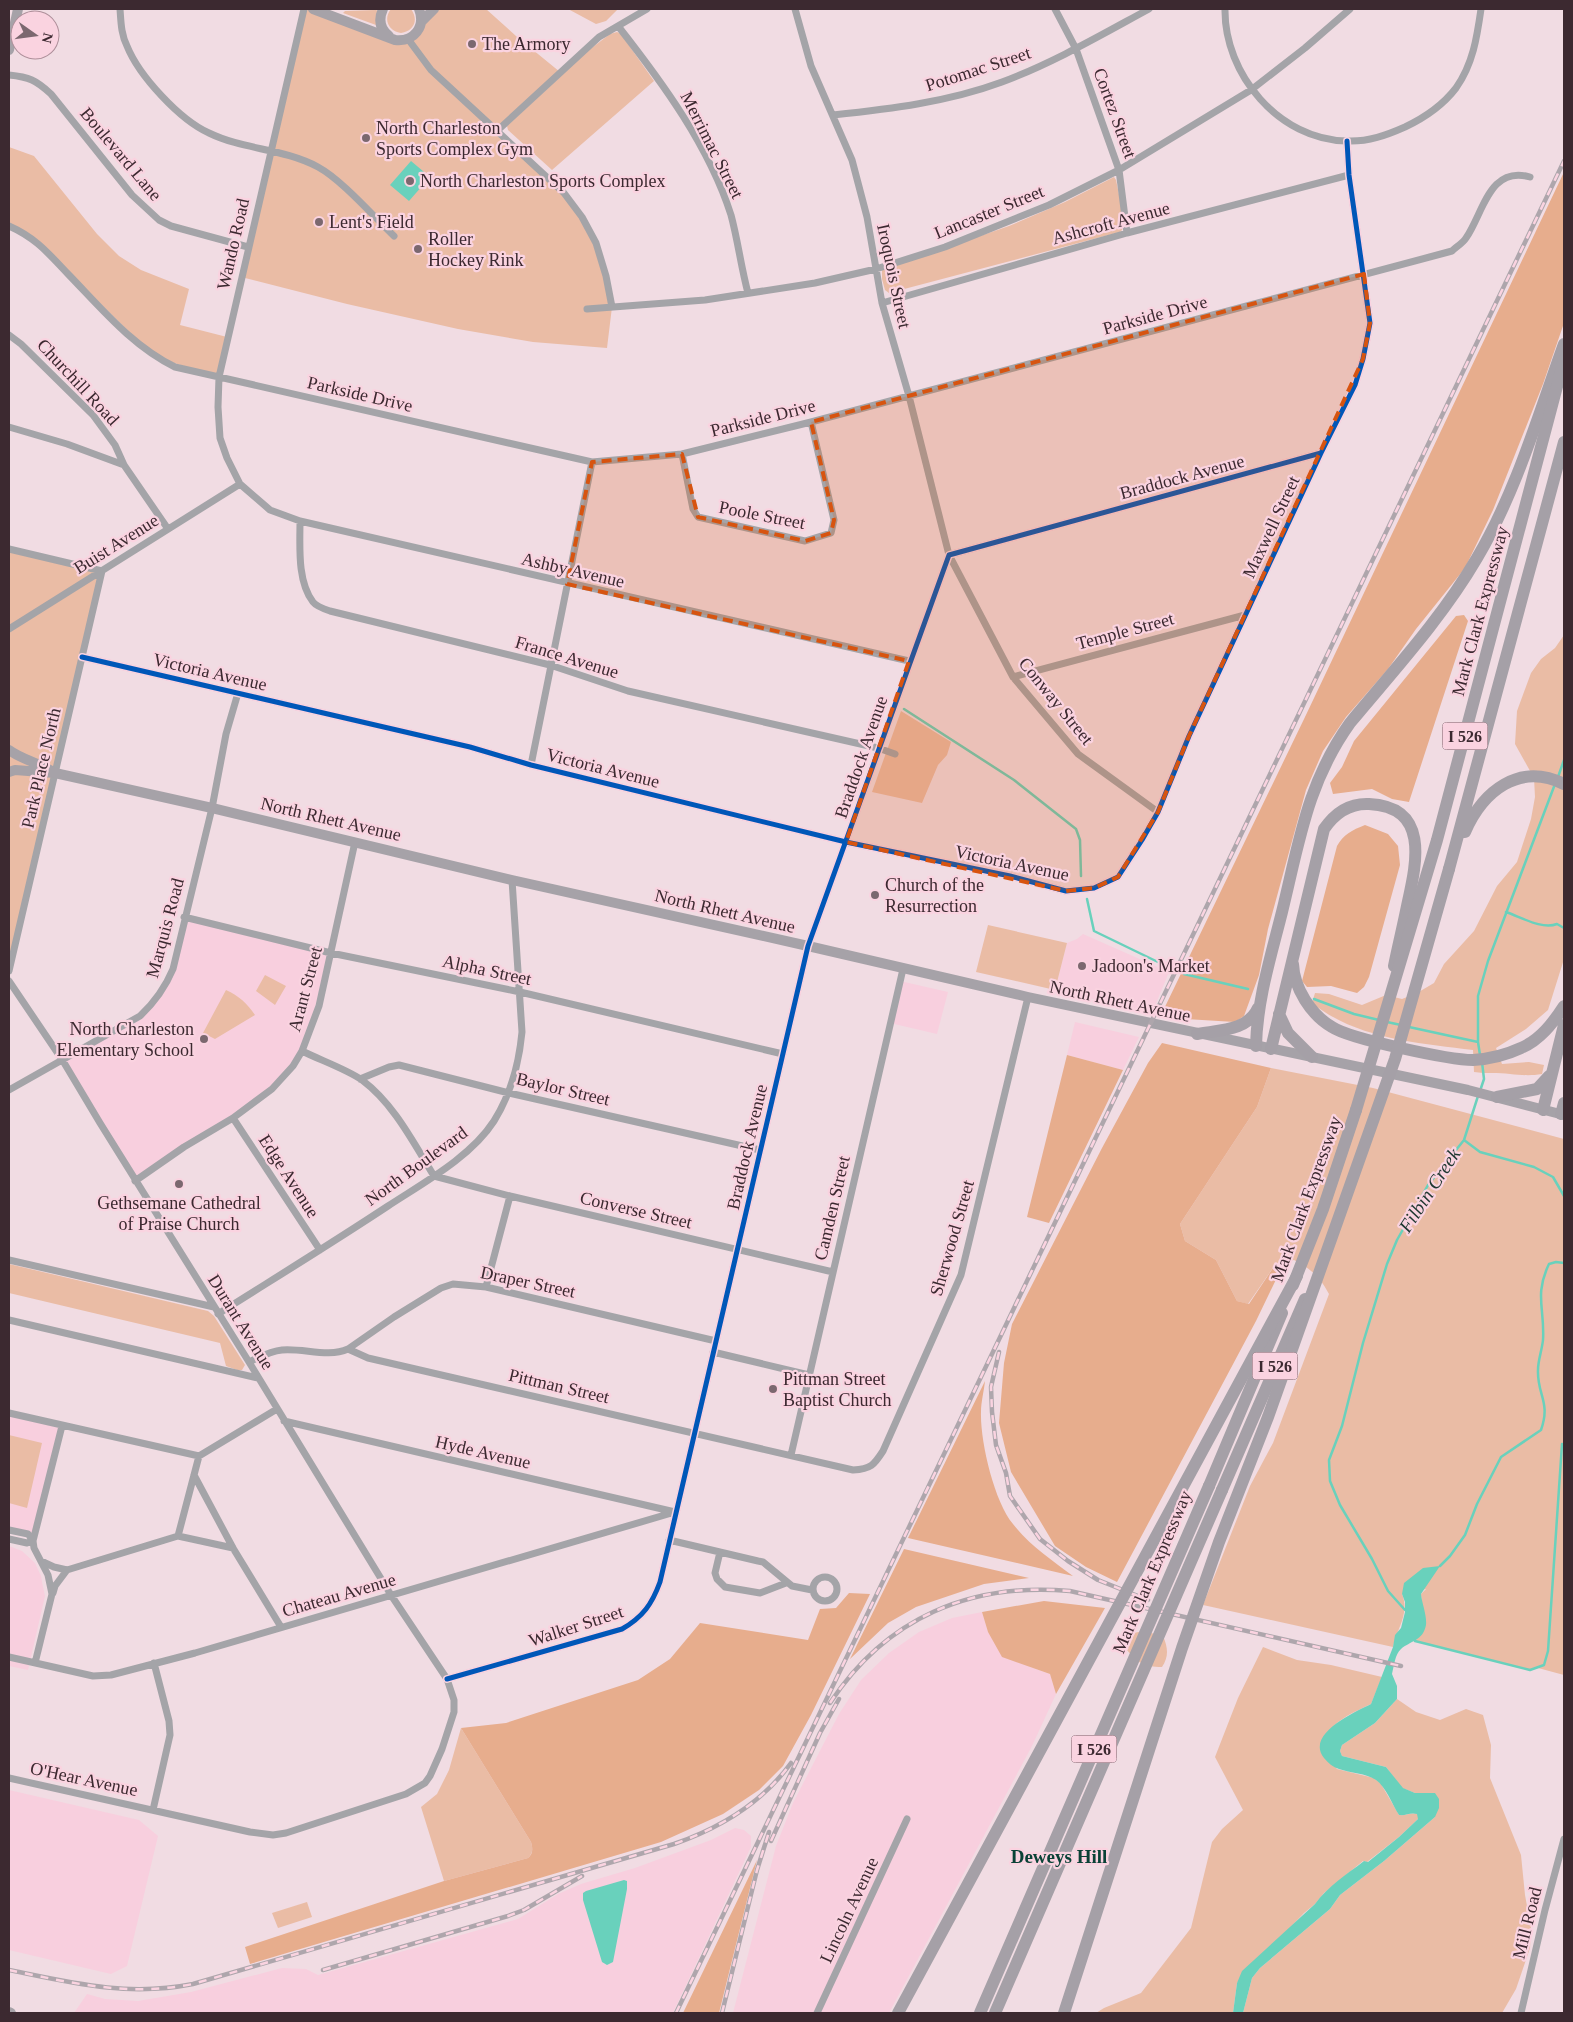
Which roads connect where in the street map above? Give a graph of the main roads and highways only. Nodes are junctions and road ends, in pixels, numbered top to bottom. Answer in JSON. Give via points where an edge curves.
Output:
{"nodes":[{"id":1,"x":18,"y":9,"type":"edge"},
{"id":2,"x":312,"y":9,"type":"edge"},
{"id":3,"x":382,"y":9,"type":"edge"},
{"id":4,"x":419,"y":9,"type":"edge"},
{"id":5,"x":434,"y":9,"type":"edge"},
{"id":6,"x":422,"y":21,"type":"junction"},
{"id":7,"x":389,"y":37,"type":"junction"},
{"id":8,"x":9,"y":50,"type":"edge"},
{"id":9,"x":1564,"y":344,"type":"edge"},
{"id":10,"x":1564,"y":360,"type":"edge"},
{"id":11,"x":1564,"y":442,"type":"edge"},
{"id":12,"x":9,"y":750,"type":"edge"},
{"id":13,"x":9,"y":772,"type":"edge"},
{"id":14,"x":55,"y":773,"type":"junction"},
{"id":15,"x":1564,"y":784,"type":"edge"},
{"id":16,"x":1449,"y":869,"type":"junction"},
{"id":17,"x":1293,"y":955,"type":"junction"},
{"id":18,"x":1260,"y":1004,"type":"junction"},
{"id":19,"x":1564,"y":1006,"type":"edge"},
{"id":20,"x":1279,"y":1014,"type":"junction"},
{"id":21,"x":1564,"y":1024,"type":"edge"},
{"id":22,"x":1197,"y":1034,"type":"junction"},
{"id":23,"x":1379,"y":1037,"type":"junction"},
{"id":24,"x":1256,"y":1046,"type":"junction"},
{"id":25,"x":1271,"y":1049,"type":"junction"},
{"id":26,"x":1312,"y":1057,"type":"junction"},
{"id":27,"x":1553,"y":1064,"type":"junction"},
{"id":28,"x":1497,"y":1097,"type":"junction"},
{"id":29,"x":1543,"y":1110,"type":"junction"},
{"id":30,"x":1563,"y":1111,"type":"edge"},
{"id":31,"x":1329,"y":1244,"type":"junction"},
{"id":32,"x":1297,"y":1276,"type":"junction"},
{"id":33,"x":898,"y":2013,"type":"edge"},
{"id":34,"x":980,"y":2013,"type":"edge"},
{"id":35,"x":995,"y":2013,"type":"edge"},
{"id":36,"x":1064,"y":2013,"type":"edge"}],
"edges":[{"from":1,"to":8,"type":"main road"},
{"from":2,"to":7,"type":"main road"},
{"from":3,"to":7,"type":"main road","via":[[381,28]]},
{"from":4,"to":6,"type":"main road"},
{"from":5,"to":6,"type":"main road"},
{"from":6,"to":7,"type":"main road","via":[[418,32],[408,39]]},
{"from":9,"to":18,"type":"highway","via":[[1516,474],[1484,544],[1452,596],[1339,739],[1311,796]]},
{"from":10,"to":23,"type":"highway","name":"Mark Clark Expressway","number":"I 526","bridge":true,"via":[[1466,733]]},
{"from":11,"to":16,"type":"highway","name":"Mark Clark Expressway","number":"I 526"},
{"from":12,"to":14,"type":"main road","name":"North Rhett Avenue"},
{"from":13,"to":14,"type":"main road","name":"North Rhett Avenue"},
{"from":14,"to":22,"type":"main road","name":"North Rhett Avenue"},
{"from":15,"to":16,"type":"highway","via":[[1546,777],[1524,778],[1492,792],[1477,808]]},
{"from":16,"to":31,"type":"highway","name":"Mark Clark Expressway","number":"I 526","bridge":true,"via":[[1395,1059]]},
{"from":17,"to":19,"type":"highway","via":[[1294,971],[1304,997],[1315,1013],[1332,1028],[1352,1036],[1423,1052],[1470,1060],[1508,1053],[1541,1035]]},
{"from":17,"to":20,"type":"highway"},
{"from":17,"to":23,"type":"highway","bridge":true,"via":[[1324,829],[1334,816],[1356,805],[1381,805],[1397,811],[1410,825],[1416,845],[1416,862]]},
{"from":18,"to":22,"type":"highway","via":[[1254,1016],[1243,1025]]},
{"from":18,"to":24,"type":"highway"},
{"from":20,"to":25,"type":"highway"},
{"from":20,"to":26,"type":"highway","via":[[1288,1033]]},
{"from":21,"to":27,"type":"highway"},
{"from":22,"to":24,"type":"main road","name":"North Rhett Avenue"},
{"from":23,"to":32,"type":"highway","name":"Mark Clark Expressway","number":"I 526","bridge":true,"via":[[1323,1209]]},
{"from":24,"to":25,"type":"main road","name":"North Rhett Avenue"},
{"from":25,"to":26,"type":"main road","name":"North Rhett Avenue"},
{"from":26,"to":28,"type":"main road","name":"North Rhett Avenue"},
{"from":27,"to":28,"type":"highway","via":[[1549,1076],[1538,1089]]},
{"from":27,"to":29,"type":"highway"},
{"from":28,"to":29,"type":"main road","name":"North Rhett Avenue"},
{"from":29,"to":30,"type":"main road","name":"North Rhett Avenue"},
{"from":31,"to":35,"type":"highway","name":"Mark Clark Expressway","number":"I 526","bridge":true},
{"from":31,"to":36,"type":"highway","bridge":true,"via":[[1268,1417],[1216,1551]]},
{"from":32,"to":33,"type":"highway","bridge":true},
{"from":32,"to":34,"type":"highway","name":"Mark Clark Expressway","number":"I 526","bridge":true,"via":[[1225,1450]]}]}
